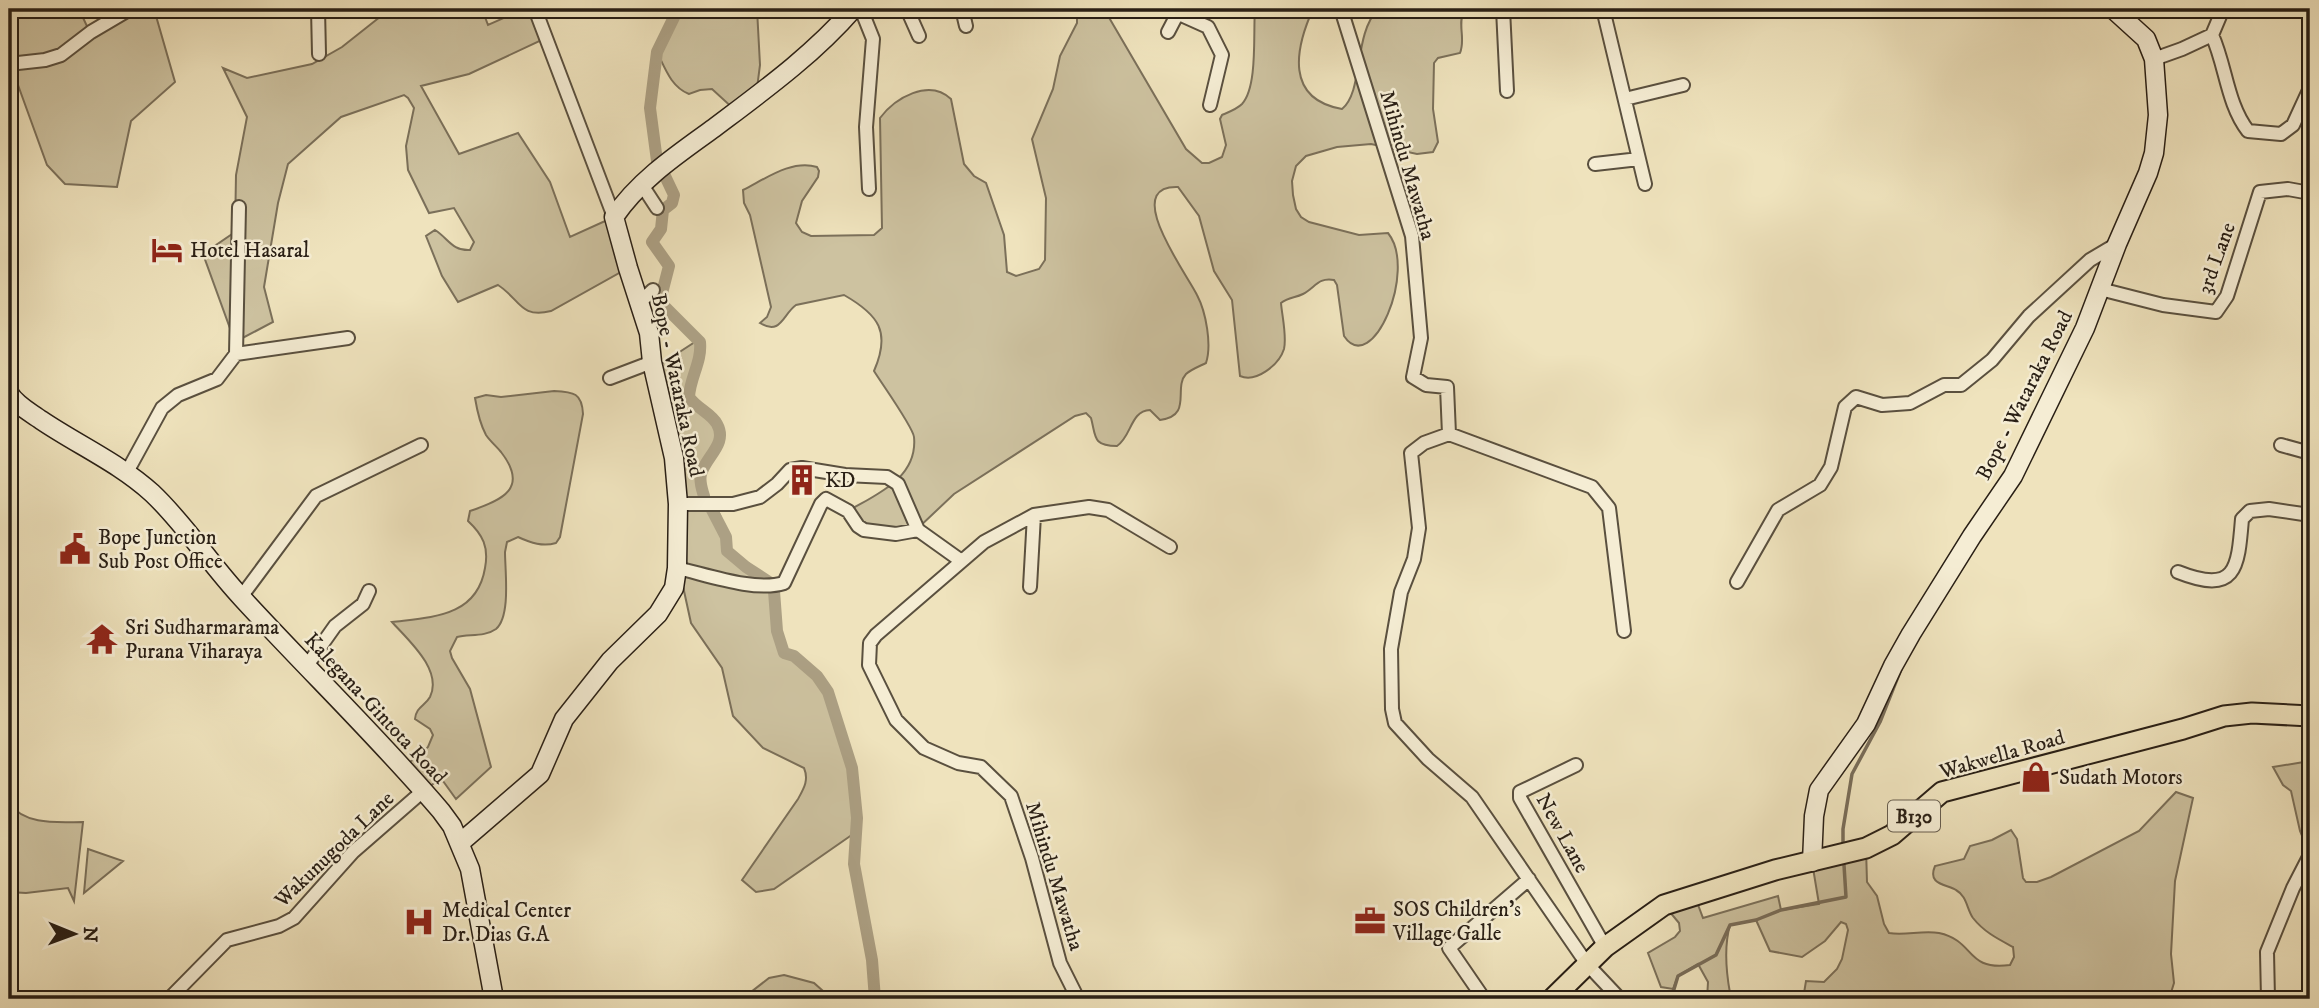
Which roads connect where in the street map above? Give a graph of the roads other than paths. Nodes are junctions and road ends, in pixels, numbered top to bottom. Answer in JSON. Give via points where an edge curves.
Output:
{"nodes":[{"id":1,"x":130,"y":9,"type":"edge"},
{"id":2,"x":318,"y":9,"type":"edge"},
{"id":3,"x":535,"y":9,"type":"edge"},
{"id":4,"x":853,"y":9,"type":"edge"},
{"id":5,"x":860,"y":9,"type":"edge"},
{"id":6,"x":907,"y":9,"type":"edge"},
{"id":7,"x":962,"y":9,"type":"edge"},
{"id":8,"x":1341,"y":9,"type":"edge"},
{"id":9,"x":1503,"y":9,"type":"edge"},
{"id":10,"x":1603,"y":9,"type":"edge"},
{"id":11,"x":2113,"y":9,"type":"edge"},
{"id":12,"x":2223,"y":9,"type":"edge"},
{"id":13,"x":1179,"y":11,"type":"edge"},
{"id":14,"x":966,"y":26,"type":"dead end"},
{"id":15,"x":1168,"y":32,"type":"dead end"},
{"id":16,"x":2212,"y":35,"type":"junction"},
{"id":17,"x":919,"y":36,"type":"dead end"},
{"id":18,"x":319,"y":54,"type":"dead end"},
{"id":19,"x":2154,"y":58,"type":"junction"},
{"id":20,"x":9,"y":64,"type":"edge"},
{"id":21,"x":1683,"y":85,"type":"dead end"},
{"id":22,"x":2310,"y":88,"type":"edge"},
{"id":23,"x":1507,"y":91,"type":"dead end"},
{"id":24,"x":1625,"y":99,"type":"junction"},
{"id":25,"x":1210,"y":105,"type":"dead end"},
{"id":26,"x":1639,"y":159,"type":"junction"},
{"id":27,"x":1595,"y":164,"type":"dead end"},
{"id":28,"x":1645,"y":184,"type":"dead end"},
{"id":29,"x":642,"y":185,"type":"junction"},
{"id":30,"x":869,"y":188,"type":"dead end"},
{"id":31,"x":2310,"y":193,"type":"edge"},
{"id":32,"x":239,"y":207,"type":"dead end"},
{"id":33,"x":657,"y":208,"type":"dead end"},
{"id":34,"x":614,"y":217,"type":"junction"},
{"id":35,"x":2117,"y":244,"type":"junction"},
{"id":36,"x":2100,"y":289,"type":"junction"},
{"id":37,"x":348,"y":338,"type":"dead end"},
{"id":38,"x":236,"y":354,"type":"junction"},
{"id":39,"x":652,"y":362,"type":"junction"},
{"id":40,"x":610,"y":378,"type":"dead end"},
{"id":41,"x":9,"y":395,"type":"edge"},
{"id":42,"x":1449,"y":434,"type":"junction"},
{"id":43,"x":421,"y":445,"type":"dead end"},
{"id":44,"x":2281,"y":445,"type":"dead end"},
{"id":45,"x":2310,"y":453,"type":"edge"},
{"id":46,"x":127,"y":472,"type":"junction"},
{"id":47,"x":678,"y":504,"type":"junction"},
{"id":48,"x":1034,"y":515,"type":"junction"},
{"id":49,"x":2310,"y":515,"type":"edge"},
{"id":50,"x":918,"y":530,"type":"junction"},
{"id":51,"x":1170,"y":547,"type":"dead end"},
{"id":52,"x":960,"y":560,"type":"junction"},
{"id":53,"x":677,"y":568,"type":"junction"},
{"id":54,"x":2178,"y":572,"type":"dead end"},
{"id":55,"x":1737,"y":582,"type":"dead end"},
{"id":56,"x":1030,"y":587,"type":"dead end"},
{"id":57,"x":369,"y":591,"type":"dead end"},
{"id":58,"x":241,"y":597,"type":"junction"},
{"id":59,"x":1624,"y":631,"type":"dead end"},
{"id":60,"x":306,"y":667,"type":"junction"},
{"id":61,"x":2310,"y":716,"type":"edge"},
{"id":62,"x":1576,"y":765,"type":"dead end"},
{"id":63,"x":423,"y":791,"type":"junction"},
{"id":64,"x":460,"y":843,"type":"junction"},
{"id":65,"x":2310,"y":855,"type":"edge"},
{"id":66,"x":1812,"y":862,"type":"junction"},
{"id":67,"x":1529,"y":879,"type":"junction"},
{"id":68,"x":1605,"y":947,"type":"junction"},
{"id":69,"x":1587,"y":964,"type":"junction"},
{"id":70,"x":41,"y":999,"type":"edge"},
{"id":71,"x":56,"y":999,"type":"edge"},
{"id":72,"x":169,"y":999,"type":"edge"},
{"id":73,"x":495,"y":999,"type":"edge"},
{"id":74,"x":1078,"y":999,"type":"edge"},
{"id":75,"x":1485,"y":999,"type":"edge"},
{"id":76,"x":1552,"y":999,"type":"edge"},
{"id":77,"x":1620,"y":999,"type":"edge"},
{"id":78,"x":2268,"y":999,"type":"edge"}],
"edges":[{"from":1,"to":20,"type":"street","via":[[61,55]]},
{"from":2,"to":18,"type":"street"},
{"from":3,"to":34,"type":"street"},
{"from":4,"to":29,"type":"street","via":[[790,70]]},
{"from":5,"to":30,"type":"street","via":[[873,39],[866,127]]},
{"from":6,"to":17,"type":"street"},
{"from":7,"to":14,"type":"street"},
{"from":8,"to":42,"type":"street","name":"Mihindu Mawatha","via":[[1412,236],[1421,338],[1413,377],[1426,385],[1447,387]]},
{"from":9,"to":23,"type":"street"},
{"from":10,"to":24,"type":"street"},
{"from":11,"to":19,"type":"street","name":"Bope - Wataraka Road","via":[[2146,39]]},
{"from":12,"to":16,"type":"street"},
{"from":13,"to":15,"type":"street"},
{"from":13,"to":25,"type":"street","via":[[1208,27],[1223,55]]},
{"from":16,"to":19,"type":"street"},
{"from":16,"to":22,"type":"street","via":[[2236,116],[2248,131],[2281,134],[2293,125]]},
{"from":19,"to":35,"type":"street","name":"Bope - Wataraka Road","via":[[2158,115],[2154,153]]},
{"from":21,"to":24,"type":"street"},
{"from":24,"to":26,"type":"street"},
{"from":26,"to":27,"type":"street"},
{"from":26,"to":28,"type":"street"},
{"from":29,"to":33,"type":"street"},
{"from":29,"to":34,"type":"street"},
{"from":31,"to":36,"type":"street","name":"3rd Lane","via":[[2288,189],[2260,192],[2227,296],[2216,312]]},
{"from":32,"to":38,"type":"street"},
{"from":34,"to":39,"type":"street","name":"Bope - Wataraka Road","via":[[628,268],[647,296]]},
{"from":35,"to":36,"type":"street","name":"Bope - Wataraka Road"},
{"from":35,"to":55,"type":"street","via":[[2090,260],[2029,316],[1992,360],[1961,385],[1944,385],[1910,404],[1882,405],[1856,397],[1845,407],[1832,467],[1820,485],[1777,510]]},
{"from":36,"to":66,"type":"street","name":"Bope - Wataraka Road","via":[[2069,364],[2013,476],[1911,634],[1866,724],[1819,790]]},
{"from":37,"to":38,"type":"street"},
{"from":38,"to":46,"type":"street","via":[[217,379],[162,408]]},
{"from":39,"to":40,"type":"street"},
{"from":39,"to":47,"type":"street","name":"Bope - Wataraka Road","via":[[674,458]]},
{"from":41,"to":46,"type":"street","name":"Kalegana-Gintota Road"},
{"from":42,"to":59,"type":"street","via":[[1592,487],[1604,500],[1609,508]]},
{"from":42,"to":67,"type":"street","via":[[1411,453],[1418,539],[1401,592],[1391,649],[1392,709],[1395,723],[1410,740],[1472,797]]},
{"from":43,"to":58,"type":"street","via":[[316,496]]},
{"from":44,"to":45,"type":"street"},
{"from":46,"to":58,"type":"street","name":"Kalegana-Gintota Road","via":[[154,495]]},
{"from":47,"to":50,"type":"street","via":[[733,504],[760,498],[790,470],[802,467],[887,477],[898,484]]},
{"from":47,"to":53,"type":"street","name":"Bope - Wataraka Road"},
{"from":48,"to":51,"type":"street","name":"Mihindu Mawatha","via":[[1089,507],[1108,510]]},
{"from":48,"to":52,"type":"street","name":"Mihindu Mawatha"},
{"from":48,"to":56,"type":"street"},
{"from":49,"to":54,"type":"street","via":[[2250,511],[2242,519],[2233,571],[2222,580],[2199,580]]},
{"from":50,"to":52,"type":"street"},
{"from":50,"to":53,"type":"street","via":[[896,534],[864,530],[848,511],[826,499],[784,583],[762,585]]},
{"from":52,"to":74,"type":"street","name":"Mihindu Mawatha","via":[[876,635],[870,643],[869,665],[896,720],[923,748],[981,767],[1011,796],[1060,963]]},
{"from":53,"to":64,"type":"street","name":"Bope - Wataraka Road","via":[[674,588],[658,614],[610,661],[564,719],[540,774]]},
{"from":57,"to":60,"type":"street","via":[[362,604],[335,626]]},
{"from":58,"to":60,"type":"street","name":"Kalegana-Gintota Road"},
{"from":60,"to":63,"type":"street","name":"Kalegana-Gintota Road"},
{"from":61,"to":66,"type":"main road","name":"Wakwella Road","number":"B130","via":[[2224,716],[1942,792],[1892,835],[1866,848]]},
{"from":62,"to":68,"type":"street","name":"New Lane","via":[[1520,792],[1520,798]]},
{"from":63,"to":64,"type":"street","name":"Kalegana-Gintota Road","via":[[447,818]]},
{"from":63,"to":72,"type":"street","name":"Wakunugoda Lane","via":[[353,852],[294,918],[227,940]]},
{"from":64,"to":73,"type":"street","name":"Kalegana-Gintota Road","via":[[470,869]]},
{"from":65,"to":78,"type":"street","via":[[2267,952]]},
{"from":66,"to":68,"type":"main road","name":"Wakwella Road","number":"B130","via":[[1664,905]]},
{"from":67,"to":69,"type":"street"},
{"from":67,"to":75,"type":"street","via":[[1449,948]]},
{"from":68,"to":69,"type":"main road","name":"Wakwella Road","number":"B130"},
{"from":69,"to":76,"type":"main road","name":"Wakwella Road","number":"B130"},
{"from":69,"to":77,"type":"street"},
{"from":70,"to":71,"type":"street"}]}
